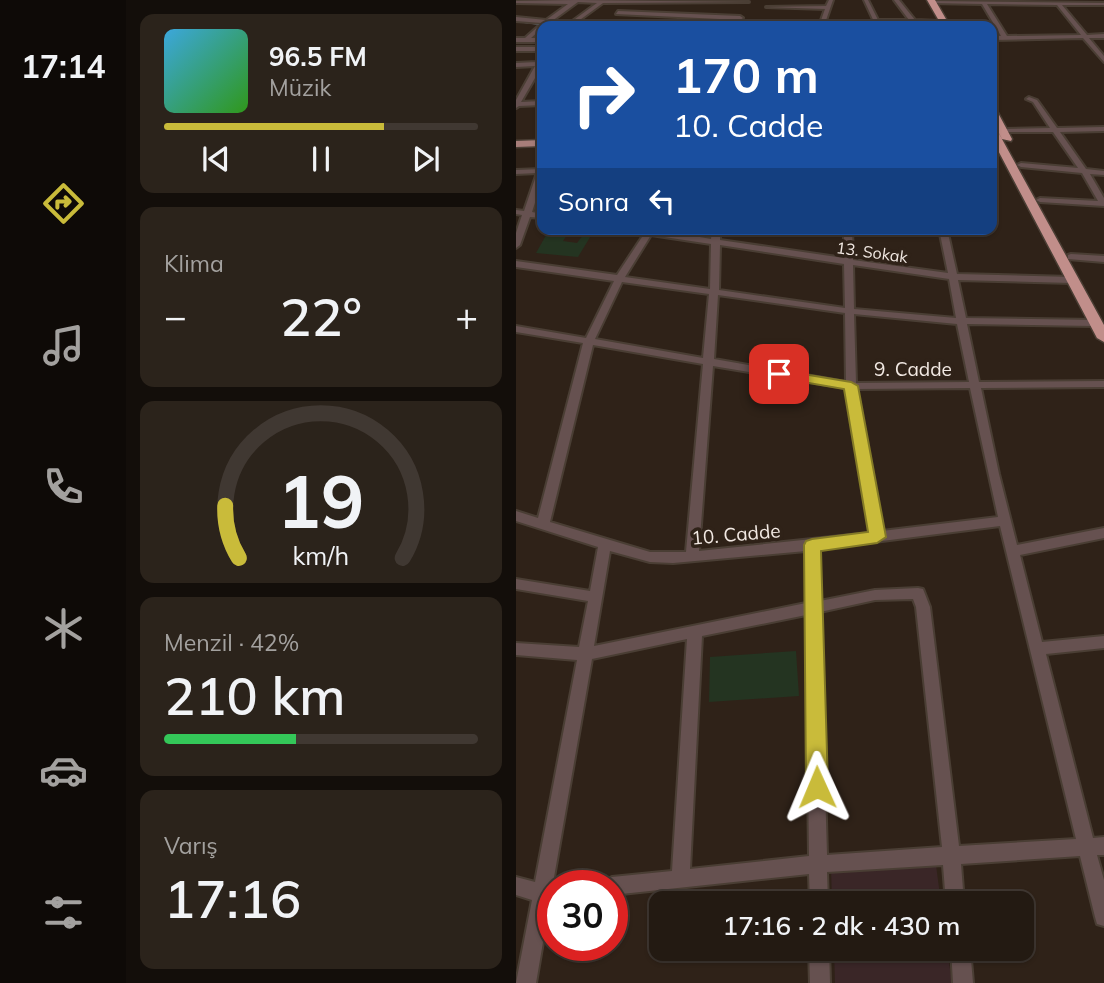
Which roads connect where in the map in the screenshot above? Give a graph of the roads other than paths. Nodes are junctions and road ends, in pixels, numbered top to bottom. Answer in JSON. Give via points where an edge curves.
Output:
{"nodes":[{"id":1,"x":800,"y":0,"type":"edge"},
{"id":2,"x":831,"y":0,"type":"edge"},
{"id":3,"x":866,"y":0,"type":"edge"},
{"id":4,"x":896,"y":0,"type":"edge"},
{"id":5,"x":527,"y":1,"type":"edge"},
{"id":6,"x":548,"y":1,"type":"edge"},
{"id":7,"x":576,"y":1,"type":"edge"},
{"id":8,"x":602,"y":1,"type":"edge"},
{"id":9,"x":633,"y":1,"type":"edge"},
{"id":10,"x":658,"y":1,"type":"edge"},
{"id":11,"x":701,"y":1,"type":"edge"},
{"id":12,"x":930,"y":1,"type":"edge"},
{"id":13,"x":516,"y":2,"type":"edge"},
{"id":14,"x":747,"y":2,"type":"edge"},
{"id":15,"x":984,"y":3,"type":"junction"},
{"id":16,"x":770,"y":4,"type":"edge"},
{"id":17,"x":1059,"y":4,"type":"junction"},
{"id":18,"x":1104,"y":4,"type":"edge"},
{"id":19,"x":539,"y":8,"type":"dead end"},
{"id":20,"x":801,"y":8,"type":"junction"},
{"id":21,"x":828,"y":8,"type":"junction"},
{"id":22,"x":516,"y":10,"type":"edge"},
{"id":23,"x":531,"y":13,"type":"dead end"},
{"id":24,"x":618,"y":13,"type":"junction"},
{"id":25,"x":646,"y":14,"type":"junction"},
{"id":26,"x":692,"y":15,"type":"junction"},
{"id":27,"x":518,"y":20,"type":"edge"},
{"id":28,"x":548,"y":21,"type":"joint"},
{"id":29,"x":577,"y":21,"type":"edge"},
{"id":30,"x":607,"y":21,"type":"edge"},
{"id":31,"x":638,"y":21,"type":"edge"},
{"id":32,"x":690,"y":21,"type":"edge"},
{"id":33,"x":741,"y":21,"type":"edge"},
{"id":34,"x":764,"y":21,"type":"edge"},
{"id":35,"x":803,"y":21,"type":"edge"},
{"id":36,"x":824,"y":21,"type":"edge"},
{"id":37,"x":876,"y":21,"type":"edge"},
{"id":38,"x":913,"y":21,"type":"edge"},
{"id":39,"x":937,"y":21,"type":"edge"},
{"id":40,"x":943,"y":21,"type":"edge"},
{"id":41,"x":995,"y":21,"type":"edge"},
{"id":42,"x":537,"y":24,"type":"edge"},
{"id":43,"x":997,"y":25,"type":"edge"},
{"id":44,"x":537,"y":30,"type":"edge"},
{"id":45,"x":1085,"y":36,"type":"junction"},
{"id":46,"x":1104,"y":36,"type":"edge"},
{"id":47,"x":997,"y":38,"type":"edge"},
{"id":48,"x":1005,"y":38,"type":"junction"},
{"id":49,"x":516,"y":40,"type":"edge"},
{"id":50,"x":526,"y":40,"type":"junction"},
{"id":51,"x":537,"y":40,"type":"edge"},
{"id":52,"x":516,"y":49,"type":"edge"},
{"id":53,"x":537,"y":49,"type":"edge"},
{"id":54,"x":1104,"y":60,"type":"edge"},
{"id":55,"x":537,"y":64,"type":"edge"},
{"id":56,"x":516,"y":65,"type":"edge"},
{"id":57,"x":537,"y":68,"type":"edge"},
{"id":58,"x":1029,"y":99,"type":"dead end"},
{"id":59,"x":537,"y":103,"type":"edge"},
{"id":60,"x":516,"y":105,"type":"edge"},
{"id":61,"x":1055,"y":130,"type":"junction"},
{"id":62,"x":1104,"y":130,"type":"edge"},
{"id":63,"x":997,"y":132,"type":"edge"},
{"id":64,"x":997,"y":135,"type":"edge"},
{"id":65,"x":997,"y":136,"type":"edge"},
{"id":66,"x":537,"y":142,"type":"edge"},
{"id":67,"x":516,"y":143,"type":"edge"},
{"id":68,"x":1021,"y":165,"type":"junction"},
{"id":69,"x":537,"y":171,"type":"edge"},
{"id":70,"x":1082,"y":171,"type":"junction"},
{"id":71,"x":516,"y":172,"type":"edge"},
{"id":72,"x":1104,"y":173,"type":"edge"},
{"id":73,"x":537,"y":198,"type":"edge"},
{"id":74,"x":1040,"y":200,"type":"junction"},
{"id":75,"x":1104,"y":204,"type":"edge"},
{"id":76,"x":516,"y":212,"type":"edge"},
{"id":77,"x":528,"y":214,"type":"junction"},
{"id":78,"x":537,"y":215,"type":"edge"},
{"id":79,"x":648,"y":235,"type":"edge"},
{"id":80,"x":674,"y":235,"type":"edge"},
{"id":81,"x":716,"y":235,"type":"edge"},
{"id":82,"x":848,"y":235,"type":"edge"},
{"id":83,"x":944,"y":235,"type":"edge"},
{"id":84,"x":715,"y":242,"type":"junction"},
{"id":85,"x":516,"y":245,"type":"edge"},
{"id":86,"x":1071,"y":257,"type":"junction"},
{"id":87,"x":1104,"y":259,"type":"edge"},
{"id":88,"x":850,"y":262,"type":"junction"},
{"id":89,"x":516,"y":264,"type":"edge"},
{"id":90,"x":953,"y":277,"type":"junction"},
{"id":91,"x":619,"y":279,"type":"junction"},
{"id":92,"x":1072,"y":280,"type":"junction"},
{"id":93,"x":714,"y":293,"type":"junction"},
{"id":94,"x":849,"y":310,"type":"junction"},
{"id":95,"x":1100,"y":319,"type":"edge"},
{"id":96,"x":961,"y":321,"type":"junction"},
{"id":97,"x":516,"y":329,"type":"edge"},
{"id":98,"x":1104,"y":338,"type":"edge"},
{"id":99,"x":588,"y":343,"type":"junction"},
{"id":100,"x":707,"y":363,"type":"junction"},
{"id":101,"x":1104,"y":384,"type":"edge"},
{"id":102,"x":851,"y":386,"type":"junction"},
{"id":103,"x":974,"y":386,"type":"junction"},
{"id":104,"x":516,"y":516,"type":"edge"},
{"id":105,"x":1005,"y":521,"type":"junction"},
{"id":106,"x":543,"y":525,"type":"junction"},
{"id":107,"x":1104,"y":533,"type":"edge"},
{"id":108,"x":877,"y":537,"type":"junction"},
{"id":109,"x":605,"y":545,"type":"junction"},
{"id":110,"x":812,"y":545,"type":"junction"},
{"id":111,"x":1013,"y":551,"type":"junction"},
{"id":112,"x":692,"y":557,"type":"junction"},
{"id":113,"x":516,"y":584,"type":"edge"},
{"id":114,"x":595,"y":597,"type":"junction"},
{"id":115,"x":815,"y":606,"type":"junction"},
{"id":116,"x":695,"y":631,"type":"junction"},
{"id":117,"x":1104,"y":642,"type":"edge"},
{"id":118,"x":516,"y":649,"type":"edge"},
{"id":119,"x":1039,"y":649,"type":"junction"},
{"id":120,"x":584,"y":654,"type":"junction"},
{"id":121,"x":1096,"y":847,"type":"edge"},
{"id":122,"x":951,"y":858,"type":"junction"},
{"id":123,"x":818,"y":864,"type":"junction"},
{"id":124,"x":551,"y":870,"type":"edge"},
{"id":125,"x":680,"y":879,"type":"junction"},
{"id":126,"x":628,"y":884,"type":"edge"},
{"id":127,"x":516,"y":886,"type":"edge"},
{"id":128,"x":537,"y":891,"type":"edge"},
{"id":129,"x":819,"y":891,"type":"edge"},
{"id":130,"x":954,"y":891,"type":"edge"},
{"id":131,"x":1104,"y":917,"type":"edge"},
{"id":132,"x":537,"y":934,"type":"edge"},
{"id":133,"x":819,"y":961,"type":"edge"},
{"id":134,"x":961,"y":961,"type":"edge"},
{"id":135,"x":525,"y":983,"type":"edge"},
{"id":136,"x":820,"y":983,"type":"edge"},
{"id":137,"x":963,"y":983,"type":"edge"}],
"edges":[{"from":1,"to":20,"type":"street"},
{"from":2,"to":21,"type":"street"},
{"from":3,"to":37,"type":"street"},
{"from":4,"to":38,"type":"street"},
{"from":5,"to":6,"type":"street"},
{"from":5,"to":13,"type":"street"},
{"from":5,"to":22,"type":"street"},
{"from":6,"to":7,"type":"street"},
{"from":6,"to":19,"type":"street"},
{"from":7,"to":8,"type":"street"},
{"from":7,"to":28,"type":"street"},
{"from":8,"to":9,"type":"street"},
{"from":8,"to":29,"type":"street"},
{"from":9,"to":10,"type":"street"},
{"from":9,"to":24,"type":"street"},
{"from":10,"to":11,"type":"street"},
{"from":10,"to":25,"type":"street"},
{"from":11,"to":14,"type":"street"},
{"from":11,"to":26,"type":"street"},
{"from":12,"to":15,"type":"street"},
{"from":12,"to":39,"type":"highway"},
{"from":12,"to":40,"type":"highway"},
{"from":14,"to":16,"type":"street"},
{"from":15,"to":17,"type":"street"},
{"from":15,"to":41,"type":"street"},
{"from":16,"to":20,"type":"street"},
{"from":16,"to":34,"type":"street"},
{"from":17,"to":18,"type":"street"},
{"from":17,"to":45,"type":"street"},
{"from":20,"to":21,"type":"street"},
{"from":20,"to":35,"type":"street"},
{"from":21,"to":36,"type":"street"},
{"from":23,"to":27,"type":"street"},
{"from":24,"to":25,"type":"street"},
{"from":24,"to":30,"type":"street"},
{"from":25,"to":26,"type":"street"},
{"from":25,"to":31,"type":"street"},
{"from":26,"to":32,"type":"street"},
{"from":26,"to":33,"type":"street"},
{"from":27,"to":28,"type":"street"},
{"from":27,"to":42,"type":"street"},
{"from":43,"to":48,"type":"street"},
{"from":44,"to":50,"type":"street"},
{"from":45,"to":46,"type":"street"},
{"from":45,"to":48,"type":"street"},
{"from":45,"to":54,"type":"street"},
{"from":47,"to":48,"type":"street"},
{"from":49,"to":50,"type":"street"},
{"from":50,"to":51,"type":"street"},
{"from":52,"to":53,"type":"street"},
{"from":55,"to":56,"type":"street"},
{"from":57,"to":60,"type":"street"},
{"from":58,"to":61,"type":"street"},
{"from":59,"to":60,"type":"street"},
{"from":61,"to":62,"type":"street"},
{"from":61,"to":63,"type":"street"},
{"from":61,"to":70,"type":"street"},
{"from":64,"to":68,"type":"highway"},
{"from":65,"to":92,"type":"highway"},
{"from":66,"to":67,"type":"main road"},
{"from":68,"to":70,"type":"street"},
{"from":68,"to":74,"type":"highway"},
{"from":69,"to":71,"type":"street"},
{"from":70,"to":72,"type":"street"},
{"from":70,"to":75,"type":"street"},
{"from":73,"to":77,"type":"street"},
{"from":74,"to":75,"type":"street"},
{"from":74,"to":86,"type":"highway"},
{"from":76,"to":77,"type":"street"},
{"from":77,"to":78,"type":"street"},
{"from":77,"to":85,"type":"street"},
{"from":79,"to":91,"type":"street"},
{"from":80,"to":84,"type":"street","name":"13. Sokak"},
{"from":81,"to":84,"type":"street"},
{"from":82,"to":88,"type":"street"},
{"from":83,"to":90,"type":"street"},
{"from":84,"to":88,"type":"street","name":"13. Sokak"},
{"from":84,"to":93,"type":"street"},
{"from":86,"to":87,"type":"street"},
{"from":86,"to":95,"type":"highway"},
{"from":88,"to":90,"type":"street","name":"13. Sokak"},
{"from":88,"to":94,"type":"street"},
{"from":89,"to":91,"type":"street"},
{"from":90,"to":92,"type":"street","name":"13. Sokak"},
{"from":90,"to":96,"type":"street"},
{"from":91,"to":93,"type":"street"},
{"from":91,"to":99,"type":"street"},
{"from":92,"to":95,"type":"highway"},
{"from":93,"to":94,"type":"street"},
{"from":93,"to":100,"type":"street"},
{"from":94,"to":96,"type":"street"},
{"from":94,"to":102,"type":"street"},
{"from":95,"to":96,"type":"street"},
{"from":95,"to":98,"type":"highway"},
{"from":96,"to":103,"type":"street"},
{"from":97,"to":99,"type":"street","name":"9. Cadde"},
{"from":99,"to":100,"type":"street","name":"9. Cadde"},
{"from":99,"to":106,"type":"street"},
{"from":100,"to":102,"type":"street","name":"9. Cadde"},
{"from":100,"to":112,"type":"street"},
{"from":101,"to":103,"type":"street","name":"9. Cadde"},
{"from":102,"to":103,"type":"street","name":"9. Cadde"},
{"from":102,"to":108,"type":"street"},
{"from":103,"to":105,"type":"street"},
{"from":104,"to":106,"type":"street","name":"10. Cadde"},
{"from":105,"to":108,"type":"street","name":"10. Cadde"},
{"from":105,"to":111,"type":"street"},
{"from":106,"to":109,"type":"street","name":"10. Cadde"},
{"from":107,"to":111,"type":"street"},
{"from":108,"to":110,"type":"street","name":"10. Cadde"},
{"from":109,"to":112,"type":"street","name":"10. Cadde","via":[[650,556]]},
{"from":109,"to":114,"type":"street"},
{"from":110,"to":112,"type":"street","name":"10. Cadde"},
{"from":110,"to":115,"type":"street"},
{"from":111,"to":119,"type":"street"},
{"from":113,"to":114,"type":"street"},
{"from":114,"to":120,"type":"street"},
{"from":115,"to":116,"type":"street"},
{"from":115,"to":122,"type":"street","via":[[918,593]]},
{"from":115,"to":123,"type":"street"},
{"from":116,"to":120,"type":"street"},
{"from":116,"to":125,"type":"street"},
{"from":117,"to":119,"type":"street"},
{"from":118,"to":120,"type":"street"},
{"from":119,"to":121,"type":"street"},
{"from":120,"to":124,"type":"street"},
{"from":121,"to":122,"type":"street"},
{"from":121,"to":131,"type":"street"},
{"from":122,"to":123,"type":"street"},
{"from":122,"to":130,"type":"street"},
{"from":123,"to":125,"type":"street"},
{"from":123,"to":129,"type":"street"},
{"from":125,"to":126,"type":"street"},
{"from":127,"to":128,"type":"street"},
{"from":132,"to":135,"type":"street"},
{"from":133,"to":136,"type":"street"},
{"from":134,"to":137,"type":"street"}]}
